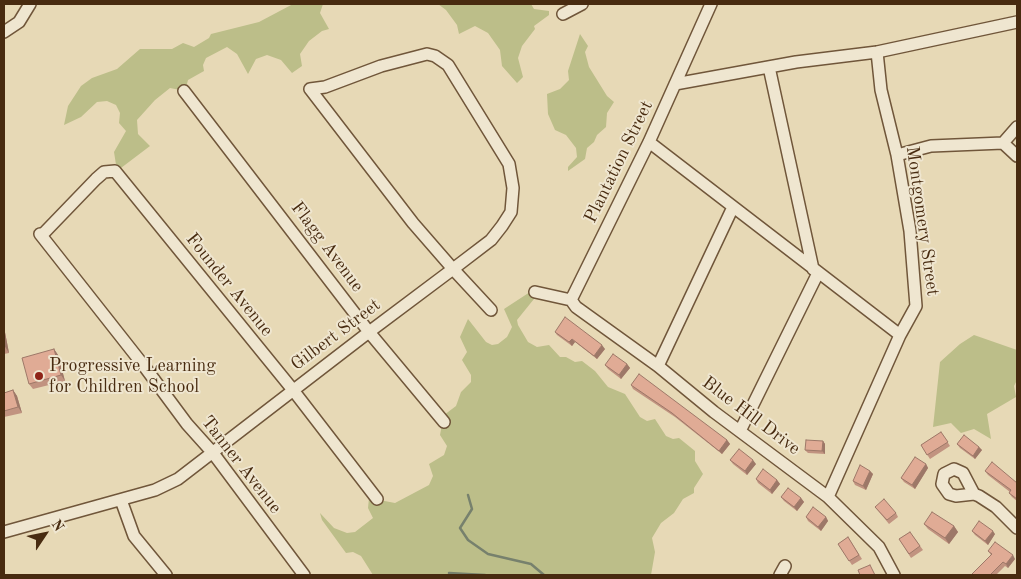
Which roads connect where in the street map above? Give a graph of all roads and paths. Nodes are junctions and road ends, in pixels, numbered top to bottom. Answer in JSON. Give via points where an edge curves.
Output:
{"nodes":[{"id":1,"x":30,"y":4,"type":"edge"},
{"id":2,"x":582,"y":4,"type":"edge"},
{"id":3,"x":711,"y":4,"type":"edge"},
{"id":4,"x":562,"y":14,"type":"dead end"},
{"id":5,"x":1017,"y":22,"type":"edge"},
{"id":6,"x":4,"y":32,"type":"edge"},
{"id":7,"x":877,"y":52,"type":"junction"},
{"id":8,"x":770,"y":67,"type":"junction"},
{"id":9,"x":675,"y":84,"type":"junction"},
{"id":10,"x":184,"y":91,"type":"dead end"},
{"id":11,"x":1017,"y":127,"type":"edge"},
{"id":12,"x":649,"y":142,"type":"junction"},
{"id":13,"x":1003,"y":143,"type":"junction"},
{"id":14,"x":898,"y":155,"type":"junction"},
{"id":15,"x":1017,"y":156,"type":"edge"},
{"id":16,"x":733,"y":207,"type":"junction"},
{"id":17,"x":41,"y":234,"type":"joint"},
{"id":18,"x":453,"y":269,"type":"junction"},
{"id":19,"x":816,"y":271,"type":"junction"},
{"id":20,"x":535,"y":292,"type":"dead end"},
{"id":21,"x":571,"y":300,"type":"junction"},
{"id":22,"x":491,"y":310,"type":"dead end"},
{"id":23,"x":369,"y":332,"type":"junction"},
{"id":24,"x":900,"y":336,"type":"junction"},
{"id":25,"x":658,"y":366,"type":"junction"},
{"id":26,"x":293,"y":390,"type":"junction"},
{"id":27,"x":444,"y":422,"type":"dead end"},
{"id":28,"x":740,"y":431,"type":"junction"},
{"id":29,"x":213,"y":453,"type":"junction"},
{"id":30,"x":974,"y":494,"type":"dead end"},
{"id":31,"x":828,"y":497,"type":"junction"},
{"id":32,"x":377,"y":499,"type":"dead end"},
{"id":33,"x":121,"y":500,"type":"junction"},
{"id":34,"x":1017,"y":528,"type":"edge"},
{"id":35,"x":4,"y":532,"type":"edge"},
{"id":36,"x":166,"y":575,"type":"edge"},
{"id":37,"x":304,"y":575,"type":"edge"},
{"id":38,"x":894,"y":575,"type":"edge"}],
"edges":[{"from":1,"to":6,"type":"street","via":[[18,22]]},
{"from":2,"to":4,"type":"street"},
{"from":3,"to":9,"type":"street","name":"Plantation Street"},
{"from":5,"to":7,"type":"street"},
{"from":7,"to":8,"type":"street"},
{"from":7,"to":14,"type":"street","name":"Montgomery Street","via":[[881,90]]},
{"from":8,"to":9,"type":"street"},
{"from":8,"to":19,"type":"street"},
{"from":9,"to":12,"type":"street","name":"Plantation Street"},
{"from":10,"to":23,"type":"street","name":"Flagg Avenue"},
{"from":11,"to":13,"type":"street"},
{"from":12,"to":16,"type":"street"},
{"from":12,"to":21,"type":"street","name":"Plantation Street"},
{"from":13,"to":14,"type":"street","via":[[931,146]]},
{"from":13,"to":15,"type":"street"},
{"from":14,"to":24,"type":"street","name":"Montgomery Street","via":[[916,296],[916,306]]},
{"from":16,"to":19,"type":"street"},
{"from":16,"to":25,"type":"street"},
{"from":17,"to":26,"type":"street","name":"Founder Avenue","via":[[100,176],[114,171]]},
{"from":17,"to":29,"type":"street","name":"Tanner Avenue","via":[[187,424]]},
{"from":18,"to":18,"type":"street","name":"Gilbert Street","via":[[491,240],[502,226],[511,212],[513,188],[509,164],[448,65],[427,54],[408,57],[326,87],[310,89],[413,223]]},
{"from":18,"to":22,"type":"street"},
{"from":18,"to":23,"type":"street","name":"Gilbert Street"},
{"from":19,"to":24,"type":"street"},
{"from":19,"to":28,"type":"street"},
{"from":20,"to":21,"type":"street"},
{"from":21,"to":25,"type":"street","name":"Blue Hill Drive"},
{"from":23,"to":26,"type":"street","name":"Gilbert Street"},
{"from":23,"to":27,"type":"street","name":"Flagg Avenue"},
{"from":24,"to":31,"type":"street","name":"Montgomery Street"},
{"from":25,"to":28,"type":"street","name":"Blue Hill Drive"},
{"from":26,"to":29,"type":"street","name":"Gilbert Street"},
{"from":26,"to":32,"type":"street","name":"Founder Avenue"},
{"from":28,"to":31,"type":"street","name":"Blue Hill Drive"},
{"from":29,"to":33,"type":"street","name":"Gilbert Street","via":[[178,480]]},
{"from":29,"to":37,"type":"street","name":"Tanner Avenue"},
{"from":30,"to":34,"type":"street","via":[[996,507]]},
{"from":31,"to":38,"type":"street","name":"Blue Hill Drive","via":[[879,546]]},
{"from":33,"to":35,"type":"street","name":"Gilbert Street"},
{"from":33,"to":36,"type":"street","via":[[134,536]]}]}
